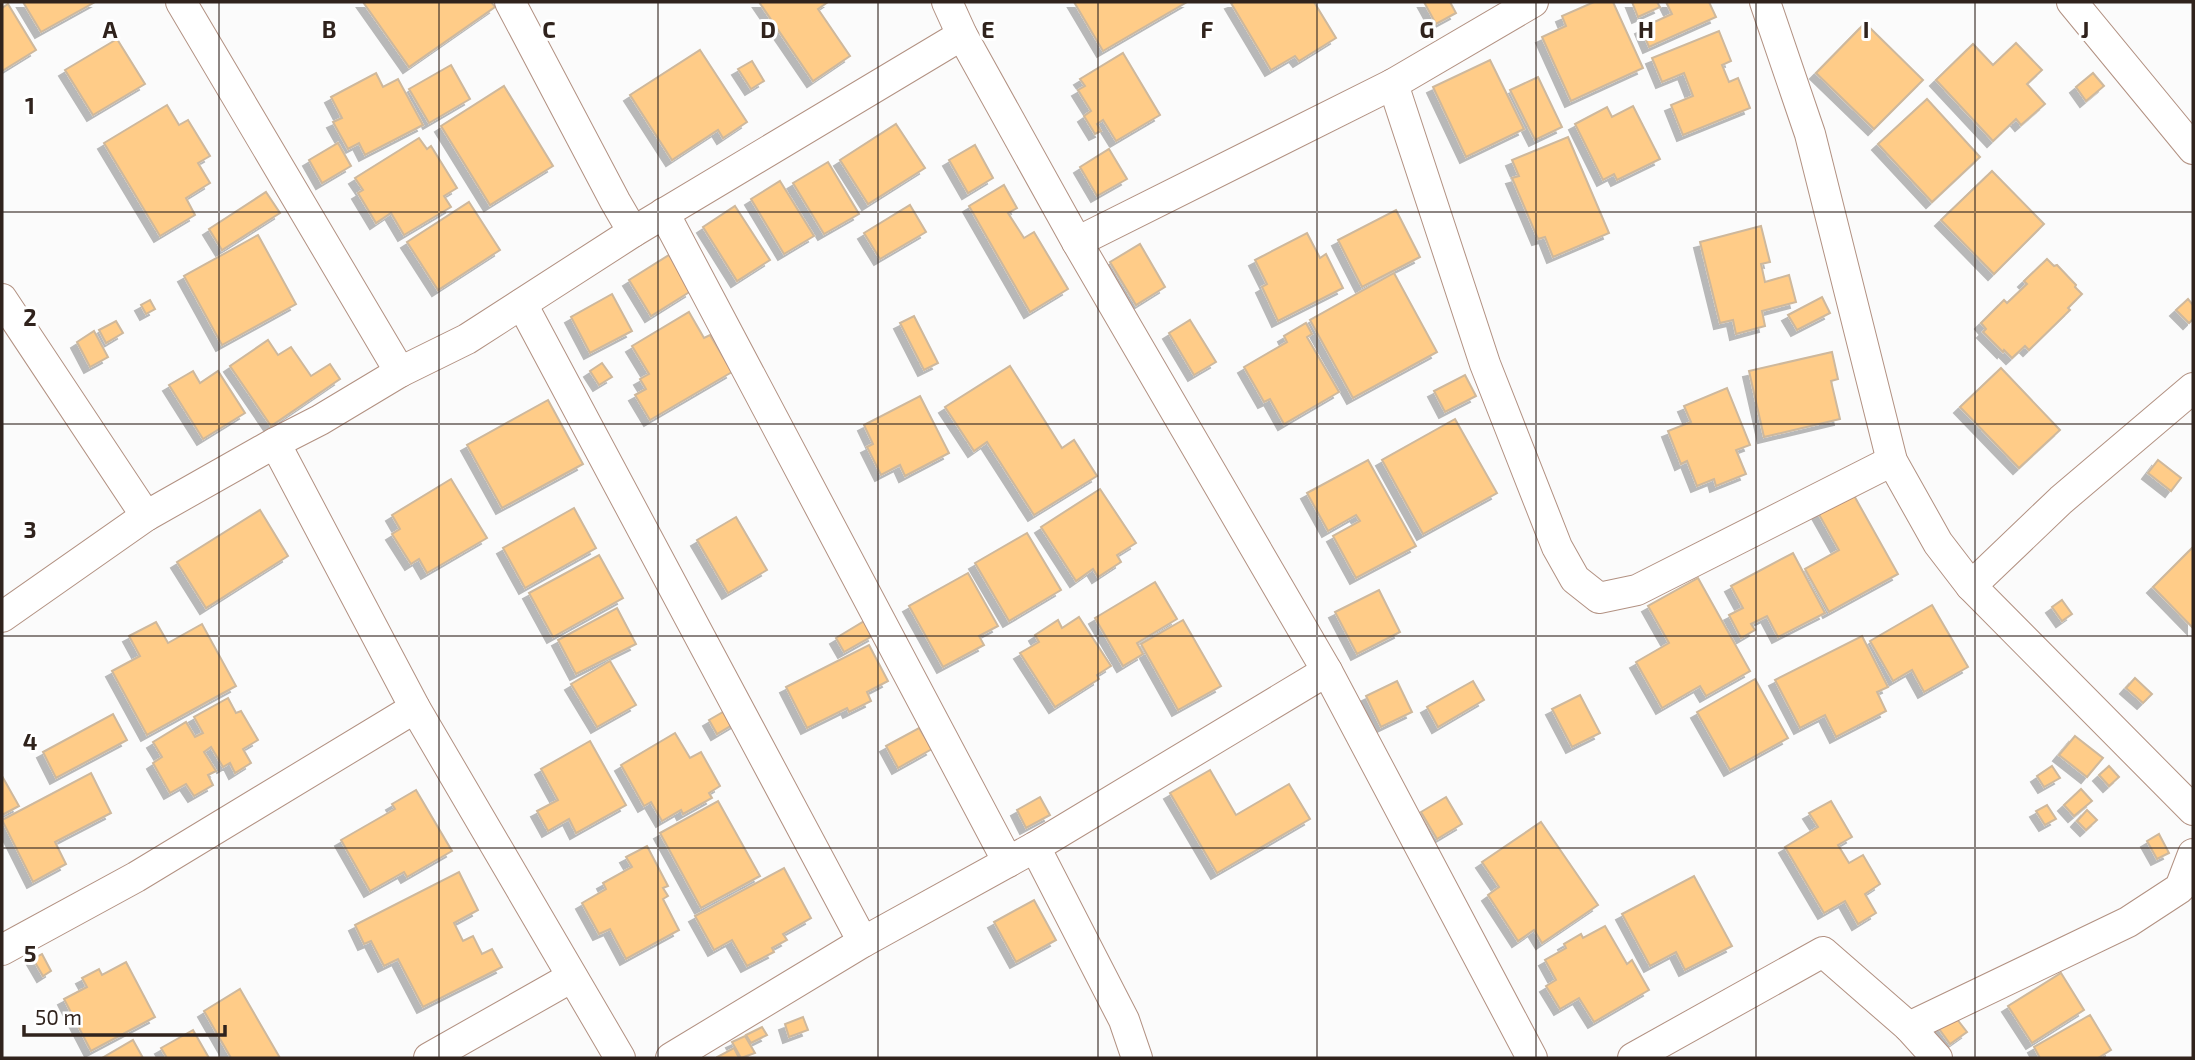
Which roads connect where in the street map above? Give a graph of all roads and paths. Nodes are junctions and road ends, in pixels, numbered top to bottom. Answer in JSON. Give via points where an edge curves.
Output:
{"nodes":[{"id":1,"x":181,"y":2,"type":"edge"},
{"id":2,"x":510,"y":2,"type":"edge"},
{"id":3,"x":947,"y":2,"type":"edge"},
{"id":4,"x":1533,"y":2,"type":"edge"},
{"id":5,"x":1765,"y":2,"type":"edge"},
{"id":6,"x":2072,"y":2,"type":"edge"},
{"id":7,"x":962,"y":35,"type":"junction"},
{"id":8,"x":1393,"y":84,"type":"junction"},
{"id":9,"x":2193,"y":149,"type":"edge"},
{"id":10,"x":664,"y":213,"type":"junction"},
{"id":11,"x":633,"y":232,"type":"junction"},
{"id":12,"x":1077,"y":242,"type":"junction"},
{"id":13,"x":2,"y":299,"type":"edge"},
{"id":14,"x":522,"y":304,"type":"junction"},
{"id":15,"x":400,"y":372,"type":"junction"},
{"id":16,"x":2193,"y":388,"type":"edge"},
{"id":17,"x":275,"y":443,"type":"junction"},
{"id":18,"x":1892,"y":461,"type":"junction"},
{"id":19,"x":146,"y":516,"type":"junction"},
{"id":20,"x":1971,"y":586,"type":"junction"},
{"id":21,"x":2,"y":617,"type":"edge"},
{"id":22,"x":1327,"y":671,"type":"junction"},
{"id":23,"x":415,"y":708,"type":"junction"},
{"id":24,"x":2193,"y":810,"type":"edge"},
{"id":25,"x":1035,"y":847,"type":"junction"},
{"id":26,"x":2193,"y":854,"type":"edge"},
{"id":27,"x":1008,"y":862,"type":"junction"},
{"id":28,"x":863,"y":942,"type":"junction"},
{"id":29,"x":2,"y":950,"type":"edge"},
{"id":30,"x":572,"y":977,"type":"junction"},
{"id":31,"x":1909,"y":1027,"type":"junction"},
{"id":32,"x":429,"y":1058,"type":"edge"},
{"id":33,"x":620,"y":1058,"type":"edge"},
{"id":34,"x":671,"y":1058,"type":"edge"},
{"id":35,"x":1137,"y":1058,"type":"edge"},
{"id":36,"x":1532,"y":1058,"type":"edge"},
{"id":37,"x":1633,"y":1058,"type":"edge"},
{"id":38,"x":1937,"y":1058,"type":"edge"}],
"edges":[{"from":1,"to":15,"type":"street"},
{"from":2,"to":11,"type":"street"},
{"from":3,"to":7,"type":"street"},
{"from":4,"to":8,"type":"street"},
{"from":5,"to":18,"type":"street","via":[[1810,134]]},
{"from":6,"to":9,"type":"street"},
{"from":7,"to":10,"type":"street"},
{"from":7,"to":12,"type":"street"},
{"from":8,"to":12,"type":"street"},
{"from":8,"to":18,"type":"street","via":[[1485,364],[1556,547],[1575,579],[1599,598],[1637,590]]},
{"from":10,"to":11,"type":"street"},
{"from":10,"to":27,"type":"street"},
{"from":11,"to":14,"type":"street"},
{"from":12,"to":22,"type":"street"},
{"from":13,"to":19,"type":"street"},
{"from":14,"to":15,"type":"street","via":[[467,339]]},
{"from":14,"to":28,"type":"street"},
{"from":15,"to":17,"type":"street"},
{"from":16,"to":20,"type":"street","via":[[2061,500]]},
{"from":17,"to":19,"type":"street"},
{"from":17,"to":23,"type":"street"},
{"from":18,"to":20,"type":"street","via":[[1938,543]]},
{"from":19,"to":21,"type":"street"},
{"from":20,"to":24,"type":"street"},
{"from":22,"to":25,"type":"street"},
{"from":22,"to":36,"type":"street"},
{"from":23,"to":29,"type":"street","via":[[136,877]]},
{"from":23,"to":30,"type":"street"},
{"from":25,"to":27,"type":"street"},
{"from":25,"to":35,"type":"street","via":[[1124,1020]]},
{"from":26,"to":31,"type":"street","via":[[2180,888],[2129,922]]},
{"from":27,"to":28,"type":"street"},
{"from":28,"to":34,"type":"street"},
{"from":30,"to":32,"type":"street"},
{"from":30,"to":33,"type":"street"},
{"from":31,"to":37,"type":"street","via":[[1823,952]]},
{"from":31,"to":38,"type":"street"}]}
